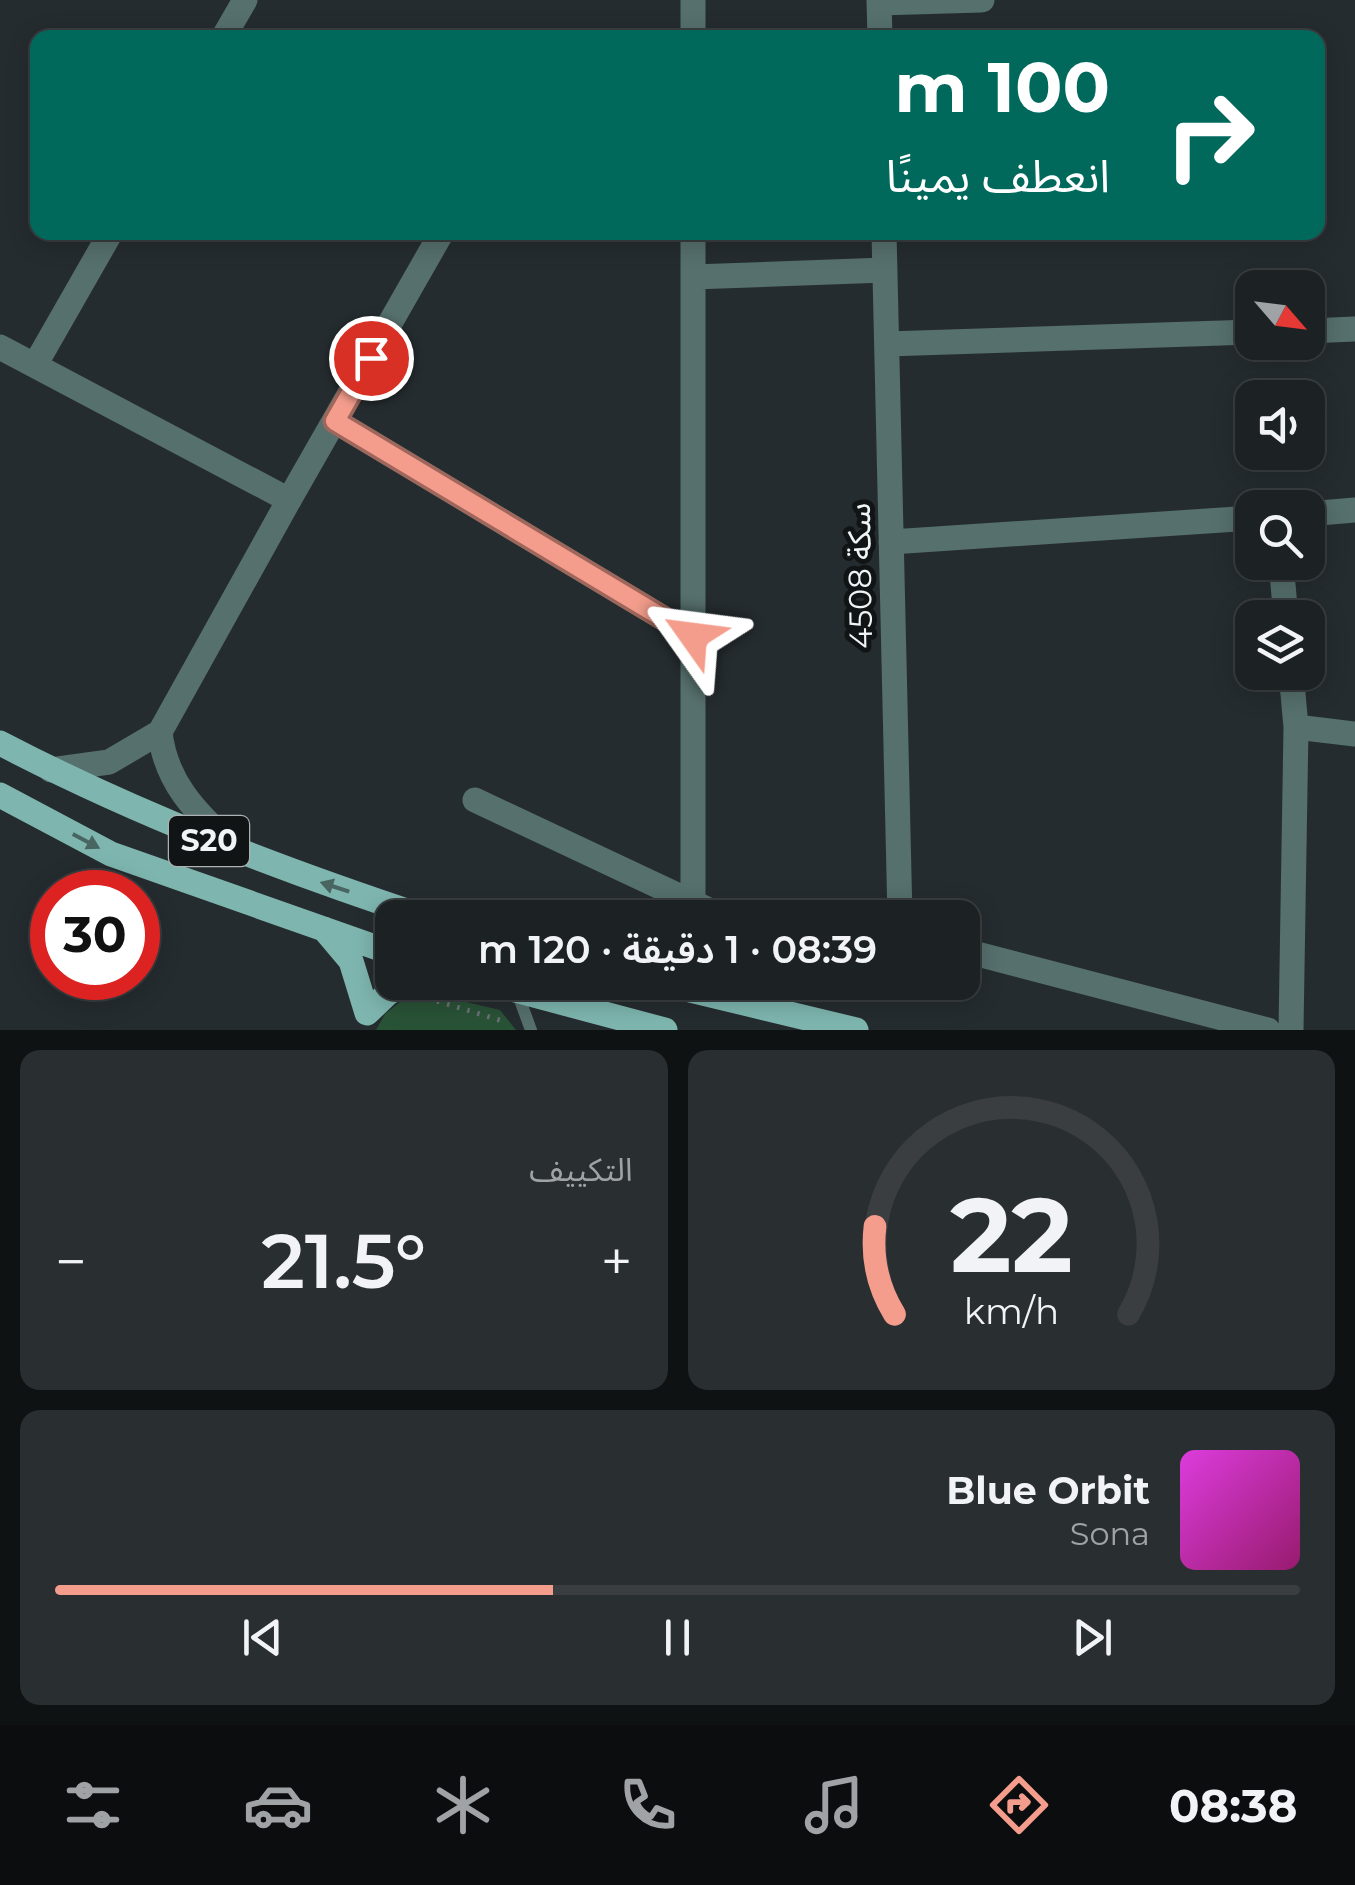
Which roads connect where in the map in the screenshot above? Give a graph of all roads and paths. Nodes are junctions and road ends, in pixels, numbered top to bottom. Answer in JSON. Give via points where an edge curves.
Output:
{"nodes":[{"id":1,"x":245,"y":0,"type":"edge"},
{"id":2,"x":693,"y":0,"type":"edge"},
{"id":3,"x":982,"y":0,"type":"edge"},
{"id":4,"x":879,"y":1,"type":"edge"},
{"id":5,"x":228,"y":30,"type":"edge"},
{"id":6,"x":693,"y":30,"type":"edge"},
{"id":7,"x":880,"y":30,"type":"edge"},
{"id":8,"x":106,"y":240,"type":"edge"},
{"id":9,"x":437,"y":240,"type":"edge"},
{"id":10,"x":693,"y":240,"type":"edge"},
{"id":11,"x":884,"y":240,"type":"edge"},
{"id":12,"x":885,"y":270,"type":"junction"},
{"id":13,"x":693,"y":277,"type":"junction"},
{"id":14,"x":1355,"y":329,"type":"edge"},
{"id":15,"x":1325,"y":330,"type":"edge"},
{"id":16,"x":1235,"y":333,"type":"edge"},
{"id":17,"x":887,"y":344,"type":"junction"},
{"id":18,"x":0,"y":347,"type":"edge"},
{"id":19,"x":35,"y":365,"type":"junction"},
{"id":20,"x":335,"y":421,"type":"junction"},
{"id":21,"x":289,"y":500,"type":"junction"},
{"id":22,"x":1355,"y":510,"type":"edge"},
{"id":23,"x":1325,"y":513,"type":"edge"},
{"id":24,"x":1235,"y":519,"type":"edge"},
{"id":25,"x":892,"y":542,"type":"junction"},
{"id":26,"x":693,"y":636,"type":"junction"},
{"id":27,"x":1293,"y":690,"type":"edge"},
{"id":28,"x":1296,"y":727,"type":"junction"},
{"id":29,"x":160,"y":732,"type":"junction"},
{"id":30,"x":1355,"y":734,"type":"edge"},
{"id":31,"x":0,"y":743,"type":"edge"},
{"id":32,"x":51,"y":770,"type":"junction"},
{"id":33,"x":0,"y":795,"type":"edge"},
{"id":34,"x":475,"y":800,"type":"dead end"},
{"id":35,"x":239,"y":853,"type":"junction"},
{"id":36,"x":376,"y":900,"type":"edge"},
{"id":37,"x":689,"y":900,"type":"edge"},
{"id":38,"x":693,"y":900,"type":"edge"},
{"id":39,"x":900,"y":900,"type":"edge"},
{"id":40,"x":324,"y":929,"type":"junction"},
{"id":41,"x":375,"y":947,"type":"edge"},
{"id":42,"x":980,"y":955,"type":"edge"},
{"id":43,"x":382,"y":1000,"type":"edge"},
{"id":44,"x":438,"y":1000,"type":"edge"},
{"id":45,"x":520,"y":1000,"type":"edge"},
{"id":46,"x":548,"y":1000,"type":"edge"},
{"id":47,"x":732,"y":1000,"type":"edge"},
{"id":48,"x":365,"y":1022,"type":"edge"},
{"id":49,"x":512,"y":1030,"type":"edge"},
{"id":50,"x":532,"y":1030,"type":"edge"},
{"id":51,"x":665,"y":1030,"type":"edge"},
{"id":52,"x":856,"y":1030,"type":"edge"},
{"id":53,"x":1268,"y":1030,"type":"edge"},
{"id":54,"x":1291,"y":1030,"type":"edge"}],
"edges":[{"from":1,"to":5,"type":"street"},
{"from":2,"to":6,"type":"street"},
{"from":3,"to":4,"type":"street"},
{"from":4,"to":7,"type":"street"},
{"from":8,"to":19,"type":"street"},
{"from":9,"to":20,"type":"street"},
{"from":10,"to":13,"type":"street"},
{"from":11,"to":12,"type":"street","name":"سكة 4508"},
{"from":12,"to":13,"type":"street"},
{"from":12,"to":17,"type":"street","name":"سكة 4508"},
{"from":13,"to":26,"type":"street"},
{"from":14,"to":15,"type":"street"},
{"from":16,"to":17,"type":"street"},
{"from":17,"to":25,"type":"street","name":"سكة 4508"},
{"from":18,"to":19,"type":"street"},
{"from":19,"to":21,"type":"street"},
{"from":20,"to":21,"type":"street"},
{"from":20,"to":26,"type":"street"},
{"from":21,"to":29,"type":"street"},
{"from":22,"to":23,"type":"street"},
{"from":24,"to":25,"type":"street"},
{"from":25,"to":39,"type":"street","name":"سكة 4508"},
{"from":26,"to":38,"type":"street"},
{"from":27,"to":28,"type":"street"},
{"from":28,"to":30,"type":"street"},
{"from":28,"to":54,"type":"street"},
{"from":29,"to":32,"type":"street","via":[[109,762]]},
{"from":29,"to":35,"type":"street","via":[[163,761],[177,789]]},
{"from":31,"to":32,"type":"main road","number":"S20"},
{"from":32,"to":35,"type":"main road","number":"S20"},
{"from":33,"to":40,"type":"main road","number":"S20","one_way":true,"via":[[111,854]]},
{"from":34,"to":37,"type":"street"},
{"from":36,"to":35,"type":"main road","number":"S20","one_way":true},
{"from":40,"to":41,"type":"main road","number":"S20"},
{"from":40,"to":48,"type":"main road","via":[[351,961]]},
{"from":42,"to":53,"type":"street"},
{"from":43,"to":48,"type":"main road"},
{"from":44,"to":49,"type":"path","via":[[504,1018]]},
{"from":45,"to":50,"type":"lane"},
{"from":46,"to":51,"type":"main road"},
{"from":47,"to":52,"type":"main road"}]}
